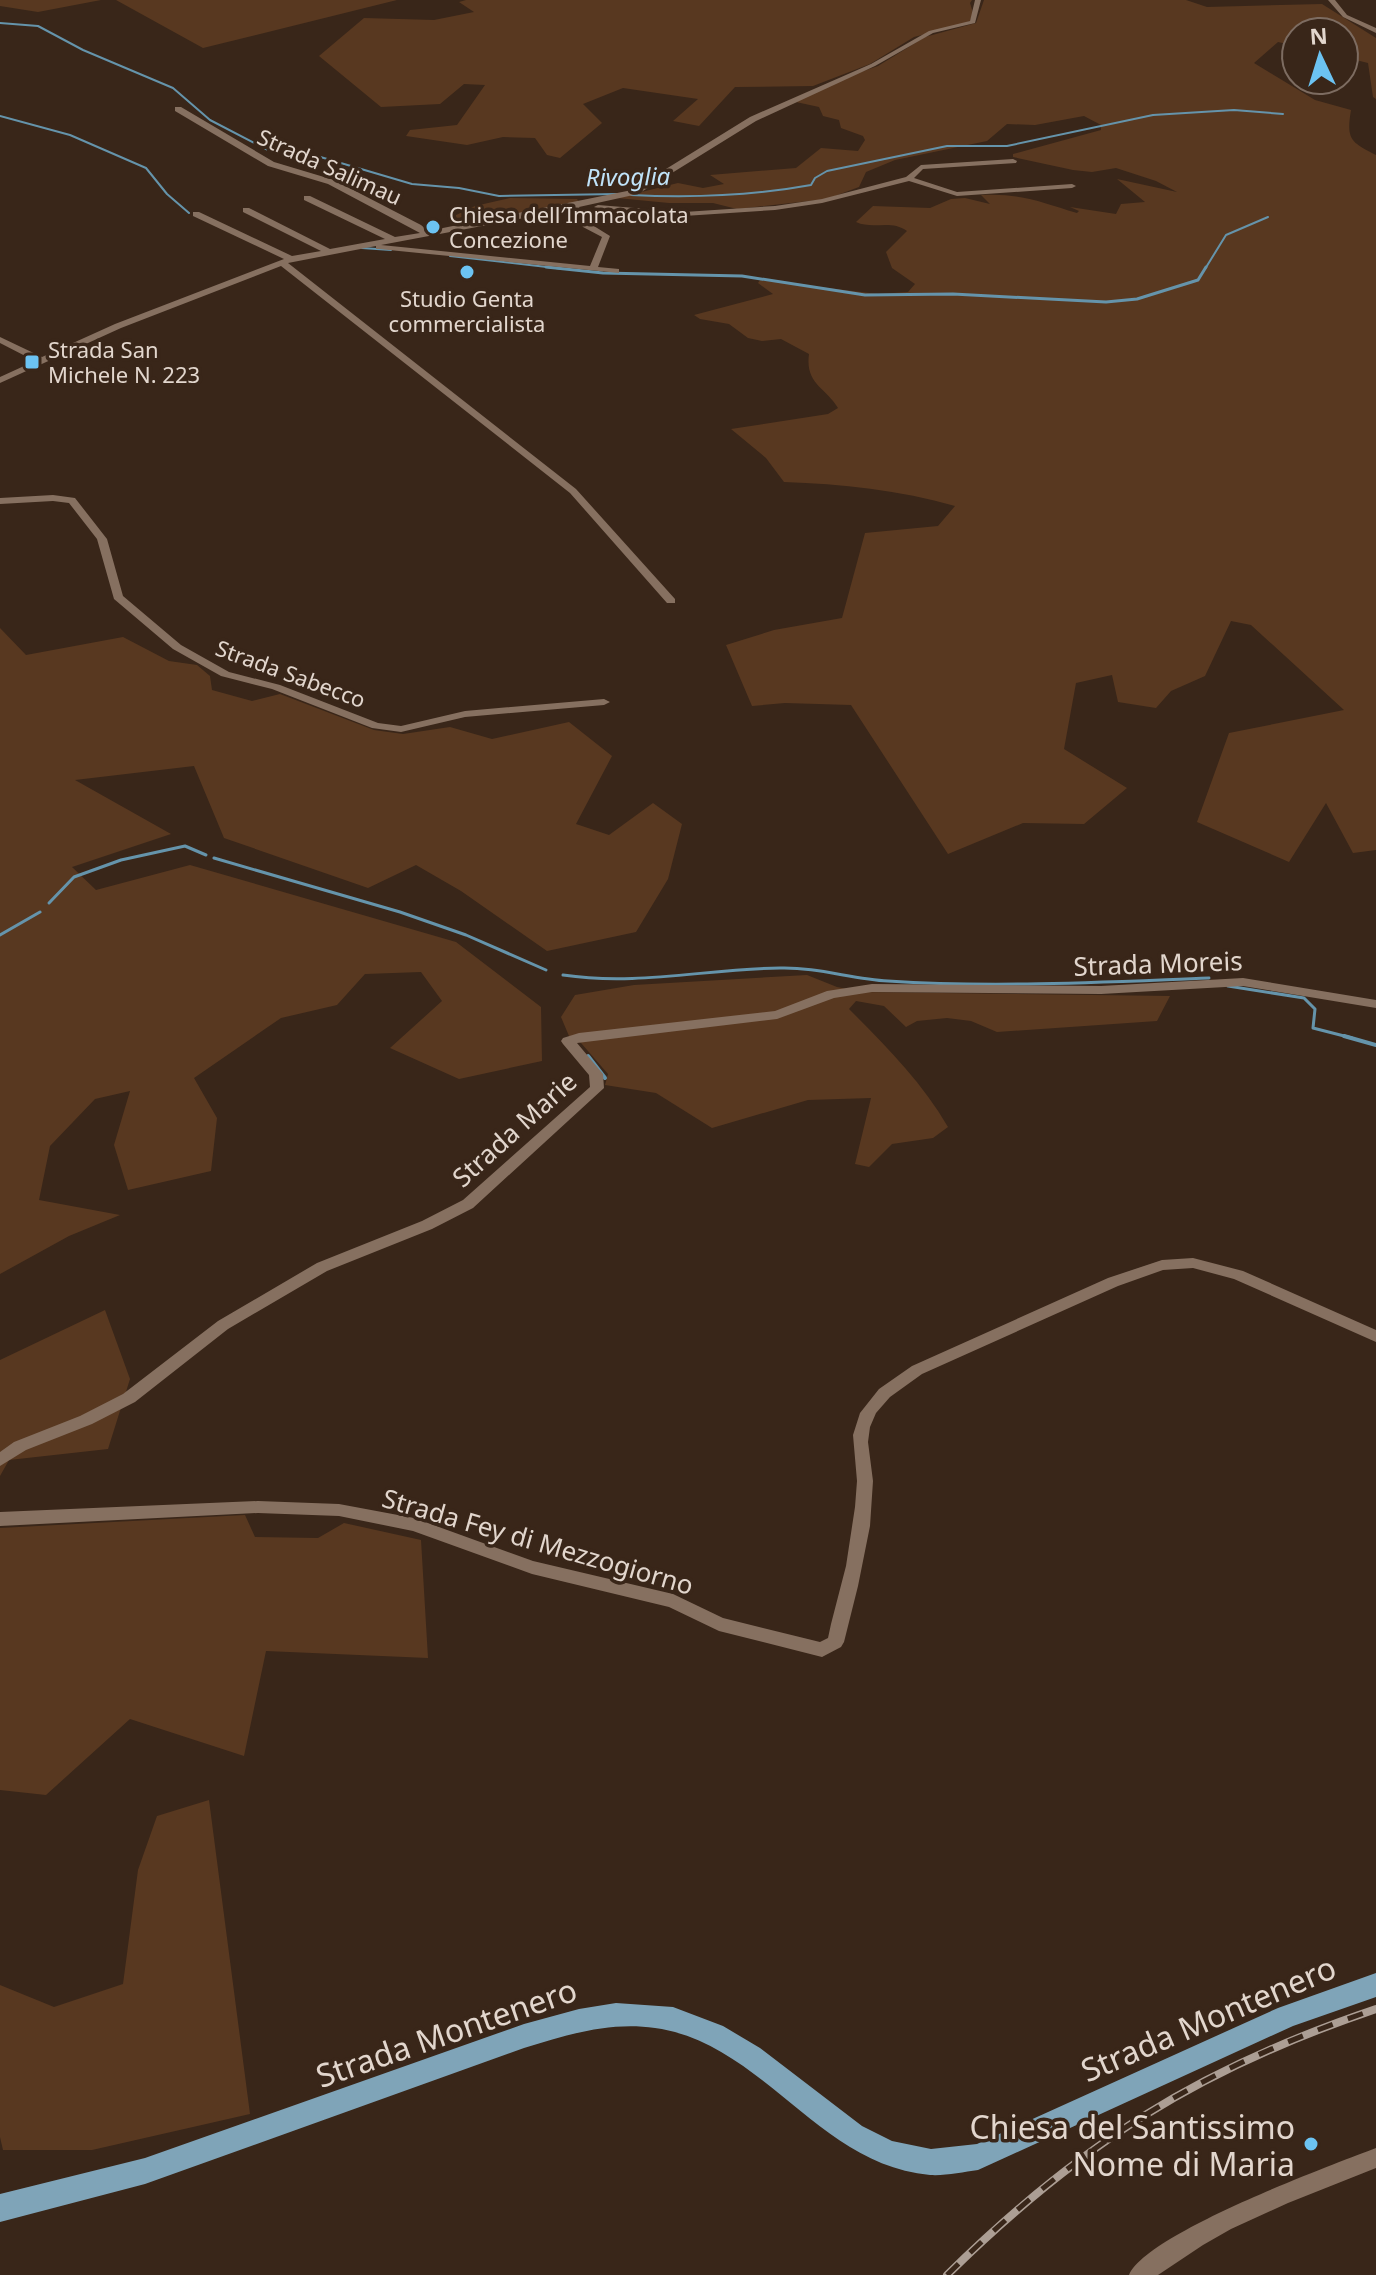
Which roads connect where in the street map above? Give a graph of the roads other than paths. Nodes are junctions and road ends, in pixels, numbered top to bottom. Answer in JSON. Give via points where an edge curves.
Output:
{"nodes":[{"id":1,"x":978,"y":0,"type":"edge"},
{"id":2,"x":1331,"y":0,"type":"edge"},
{"id":3,"x":1376,"y":31,"type":"edge"},
{"id":4,"x":178,"y":109,"type":"dead end"},
{"id":5,"x":1013,"y":161,"type":"dead end"},
{"id":6,"x":909,"y":179,"type":"junction"},
{"id":7,"x":1072,"y":186,"type":"dead end"},
{"id":8,"x":307,"y":198,"type":"dead end"},
{"id":9,"x":574,"y":206,"type":"junction"},
{"id":10,"x":246,"y":210,"type":"dead end"},
{"id":11,"x":196,"y":214,"type":"dead end"},
{"id":12,"x":425,"y":233,"type":"junction"},
{"id":13,"x":392,"y":239,"type":"junction"},
{"id":14,"x":365,"y":244,"type":"junction"},
{"id":15,"x":327,"y":251,"type":"junction"},
{"id":16,"x":291,"y":259,"type":"junction"},
{"id":17,"x":281,"y":262,"type":"junction"},
{"id":18,"x":593,"y":269,"type":"junction"},
{"id":19,"x":616,"y":271,"type":"dead end"},
{"id":20,"x":0,"y":340,"type":"edge"},
{"id":21,"x":41,"y":360,"type":"junction"},
{"id":22,"x":0,"y":380,"type":"edge"},
{"id":23,"x":0,"y":501,"type":"edge"},
{"id":24,"x":671,"y":601,"type":"dead end"},
{"id":25,"x":604,"y":702,"type":"dead end"},
{"id":26,"x":939,"y":988,"type":"joint"},
{"id":27,"x":1376,"y":1004,"type":"edge"},
{"id":28,"x":1376,"y":1336,"type":"edge"},
{"id":29,"x":0,"y":1460,"type":"edge"},
{"id":30,"x":0,"y":1519,"type":"edge"},
{"id":31,"x":1376,"y":1985,"type":"edge"},
{"id":32,"x":1376,"y":2158,"type":"edge"},
{"id":33,"x":0,"y":2208,"type":"edge"},
{"id":34,"x":1140,"y":2275,"type":"edge"}],
"edges":[{"from":1,"to":9,"type":"street","via":[[973,22],[931,32],[873,65],[753,119],[630,193]]},
{"from":2,"to":3,"type":"street","via":[[1345,16]]},
{"from":4,"to":12,"type":"street","name":"Strada Salimau","via":[[271,164],[331,182]]},
{"from":5,"to":6,"type":"street","via":[[921,167]]},
{"from":6,"to":7,"type":"street","via":[[957,194]]},
{"from":6,"to":9,"type":"street","via":[[822,201],[760,209],[684,214]]},
{"from":8,"to":13,"type":"street"},
{"from":9,"to":12,"type":"street"},
{"from":9,"to":18,"type":"street","via":[[586,225],[606,236]]},
{"from":10,"to":15,"type":"street"},
{"from":11,"to":16,"type":"street"},
{"from":12,"to":13,"type":"street"},
{"from":13,"to":14,"type":"street"},
{"from":14,"to":15,"type":"street"},
{"from":14,"to":18,"type":"street"},
{"from":15,"to":16,"type":"street"},
{"from":16,"to":17,"type":"street"},
{"from":17,"to":21,"type":"street"},
{"from":17,"to":24,"type":"street","via":[[573,491]]},
{"from":18,"to":19,"type":"street"},
{"from":20,"to":21,"type":"street"},
{"from":21,"to":22,"type":"street"},
{"from":23,"to":25,"type":"street","name":"Strada Sabecco","via":[[72,500],[102,539],[118,597],[163,637],[225,674],[276,687],[376,726],[401,729],[465,714]]},
{"from":26,"to":27,"type":"street","name":"Strada Moreis","via":[[1101,990],[1243,982]]},
{"from":26,"to":29,"type":"street","name":"Strada Marie","via":[[856,989],[777,1015],[568,1041],[596,1074],[597,1088],[480,1195],[427,1225],[312,1273],[223,1325],[129,1398]]},
{"from":28,"to":30,"type":"street","name":"Strada Fey di Mezzogiorno","via":[[1238,1275],[1193,1263],[1162,1265],[917,1370],[891,1387],[862,1428],[865,1489],[846,1603],[835,1642],[822,1650],[719,1624],[673,1601],[532,1567],[414,1525],[339,1510],[258,1507]]},
{"from":31,"to":33,"type":"main road","name":"Strada Montenero","via":[[1287,2016],[978,2157],[954,2163],[908,2161],[860,2141],[717,2035],[673,2019],[615,2014],[587,2016],[524,2036],[145,2171]]},
{"from":32,"to":34,"type":"street","via":[[1229,2217],[1171,2250]]}]}
